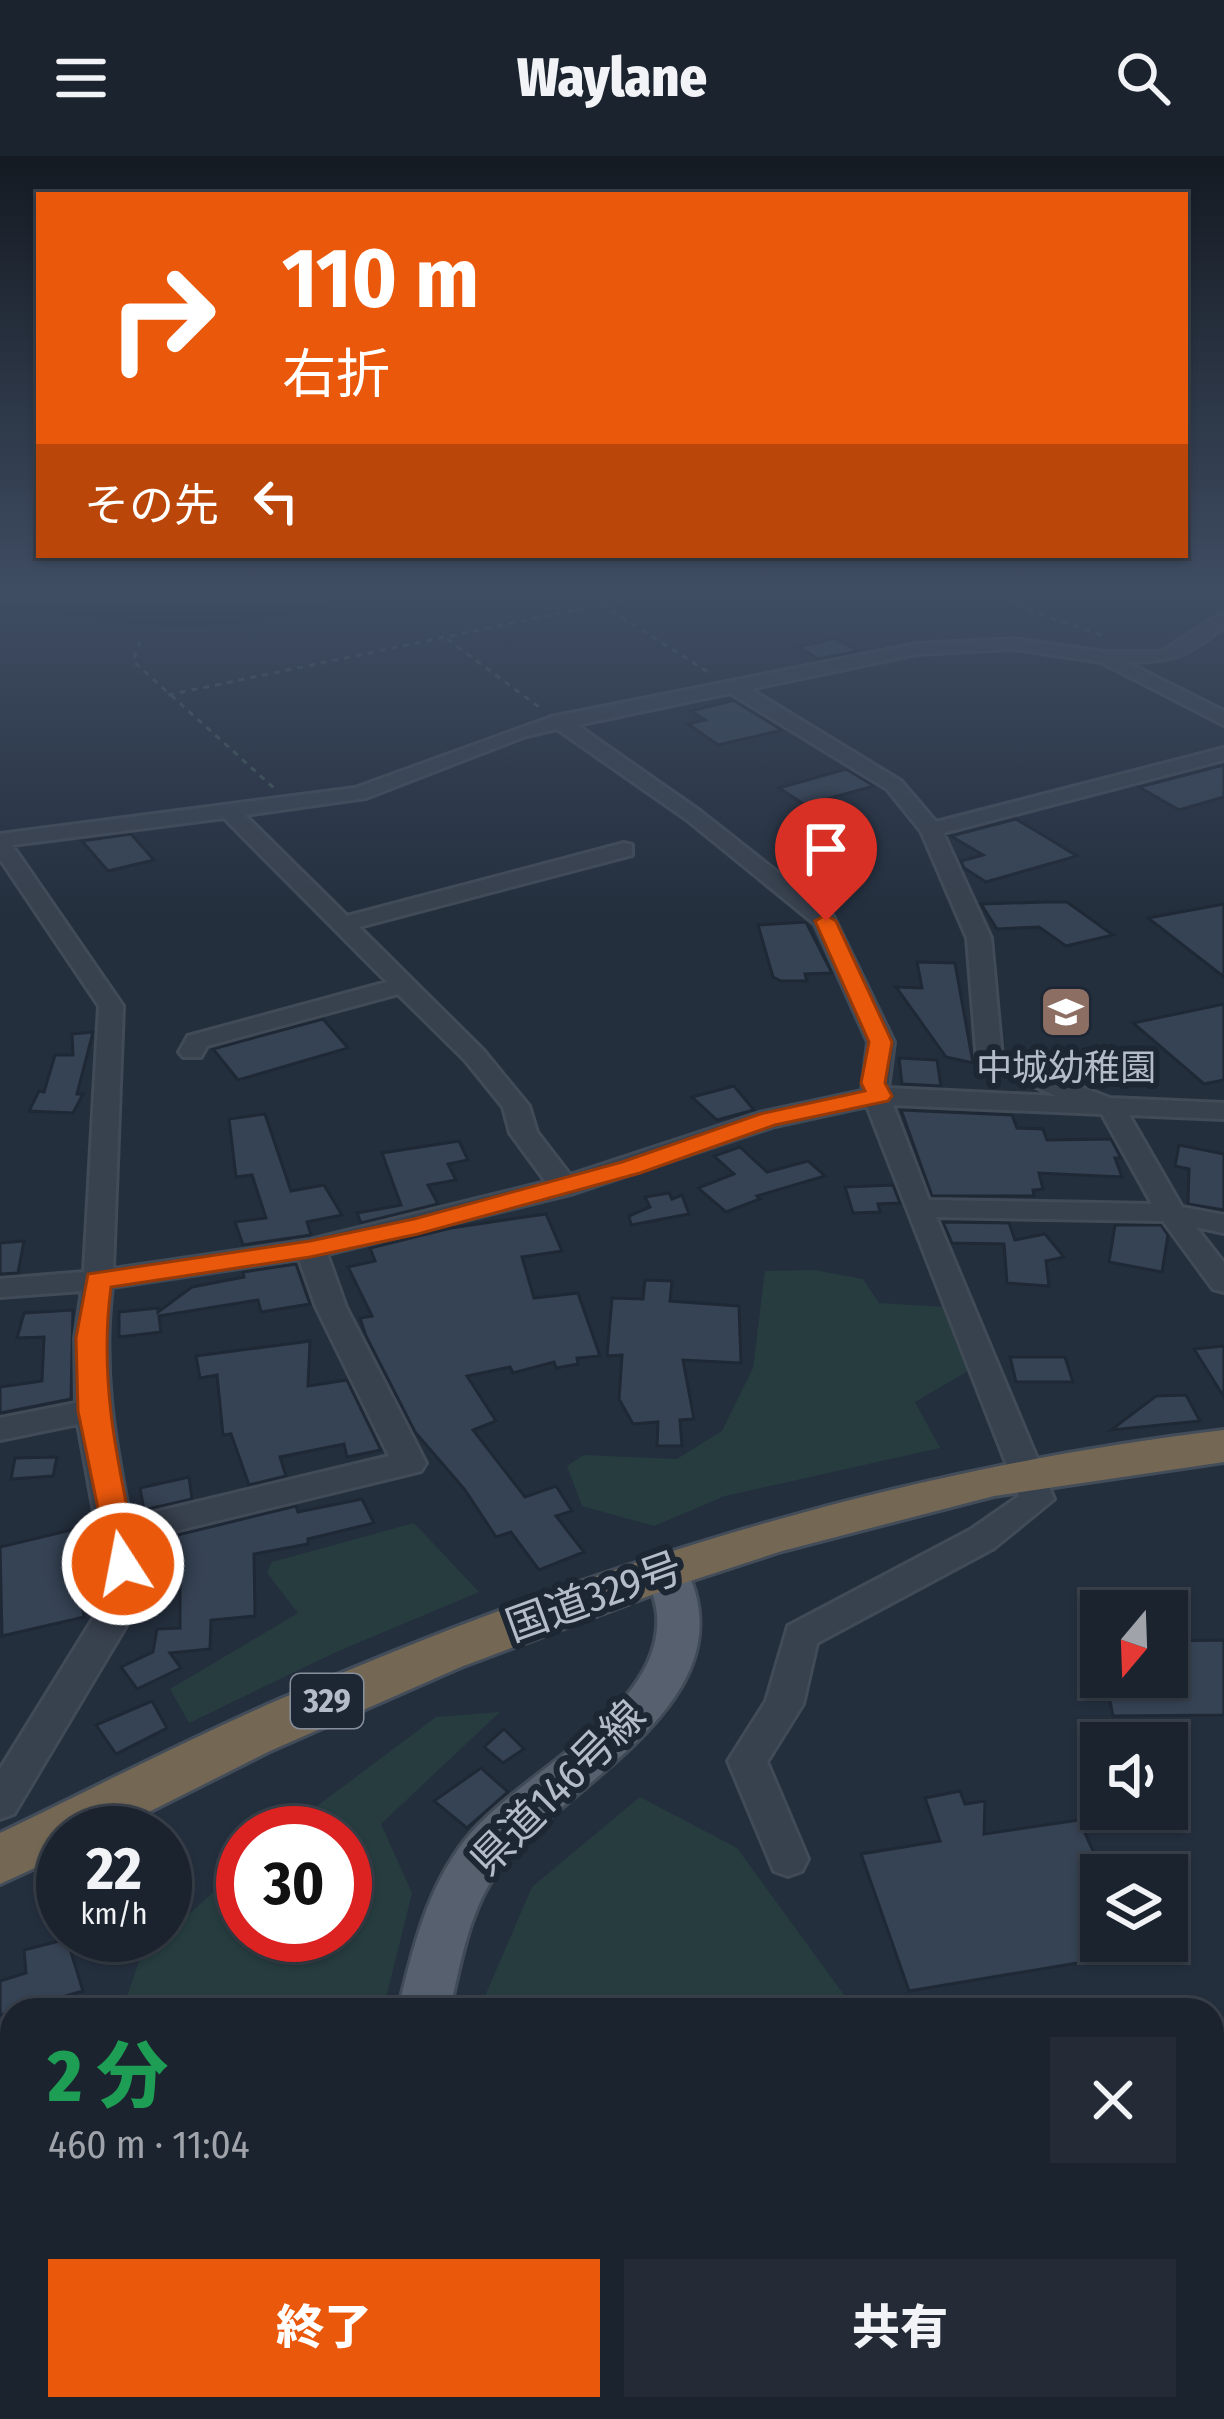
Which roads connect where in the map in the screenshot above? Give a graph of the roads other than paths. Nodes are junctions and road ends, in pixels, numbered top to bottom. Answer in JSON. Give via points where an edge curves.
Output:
{"nodes":[{"id":1,"x":673,"y":699,"type":"edge"},
{"id":2,"x":752,"y":699,"type":"edge"},
{"id":3,"x":1186,"y":699,"type":"edge"},
{"id":4,"x":1224,"y":718,"type":"edge"},
{"id":5,"x":558,"y":721,"type":"junction"},
{"id":6,"x":1224,"y":754,"type":"edge"},
{"id":7,"x":228,"y":810,"type":"junction"},
{"id":8,"x":931,"y":830,"type":"junction"},
{"id":9,"x":0,"y":841,"type":"edge"},
{"id":10,"x":624,"y":850,"type":"dead end"},
{"id":11,"x":340,"y":925,"type":"junction"},
{"id":12,"x":402,"y":985,"type":"junction"},
{"id":13,"x":191,"y":1052,"type":"dead end"},
{"id":14,"x":880,"y":1096,"type":"junction"},
{"id":15,"x":1112,"y":1108,"type":"junction"},
{"id":16,"x":1168,"y":1111,"type":"junction"},
{"id":17,"x":1224,"y":1112,"type":"edge"},
{"id":18,"x":1224,"y":1130,"type":"edge"},
{"id":19,"x":563,"y":1187,"type":"junction"},
{"id":20,"x":920,"y":1208,"type":"junction"},
{"id":21,"x":1171,"y":1213,"type":"junction"},
{"id":22,"x":1224,"y":1224,"type":"edge"},
{"id":23,"x":310,"y":1249,"type":"junction"},
{"id":24,"x":98,"y":1280,"type":"junction"},
{"id":25,"x":1224,"y":1283,"type":"edge"},
{"id":26,"x":0,"y":1288,"type":"edge"},
{"id":27,"x":92,"y":1411,"type":"junction"},
{"id":28,"x":0,"y":1429,"type":"edge"},
{"id":29,"x":1224,"y":1447,"type":"edge"},
{"id":30,"x":1029,"y":1472,"type":"junction"},
{"id":31,"x":118,"y":1533,"type":"junction"},
{"id":32,"x":666,"y":1570,"type":"junction"},
{"id":33,"x":0,"y":1803,"type":"edge"},
{"id":34,"x":788,"y":1859,"type":"dead end"},
{"id":35,"x":0,"y":1860,"type":"edge"},
{"id":36,"x":427,"y":1998,"type":"edge"}],
"edges":[{"from":1,"to":5,"type":"street"},
{"from":2,"to":8,"type":"street","via":[[894,785]]},
{"from":3,"to":4,"type":"street"},
{"from":5,"to":7,"type":"street","via":[[482,742],[359,794]]},
{"from":5,"to":14,"type":"street","via":[[826,921],[880,1042],[873,1083]]},
{"from":6,"to":8,"type":"street"},
{"from":7,"to":9,"type":"street"},
{"from":7,"to":11,"type":"street"},
{"from":8,"to":15,"type":"street","via":[[979,938],[990,1061]]},
{"from":9,"to":24,"type":"street","via":[[111,1006]]},
{"from":10,"to":11,"type":"street"},
{"from":11,"to":12,"type":"street"},
{"from":12,"to":13,"type":"street","via":[[196,1041]]},
{"from":12,"to":19,"type":"street","via":[[516,1106],[524,1133]]},
{"from":14,"to":15,"type":"street"},
{"from":14,"to":19,"type":"street","via":[[768,1119]]},
{"from":14,"to":20,"type":"street"},
{"from":15,"to":16,"type":"street"},
{"from":15,"to":21,"type":"street"},
{"from":16,"to":17,"type":"street"},
{"from":16,"to":18,"type":"street","via":[[1183,1126]]},
{"from":19,"to":23,"type":"street"},
{"from":20,"to":21,"type":"street"},
{"from":20,"to":30,"type":"street"},
{"from":21,"to":22,"type":"street"},
{"from":21,"to":25,"type":"street"},
{"from":23,"to":24,"type":"street"},
{"from":23,"to":31,"type":"street","via":[[409,1462]]},
{"from":24,"to":26,"type":"street"},
{"from":24,"to":27,"type":"street"},
{"from":27,"to":28,"type":"street"},
{"from":27,"to":31,"type":"street"},
{"from":29,"to":30,"type":"highway","name":"国道329号","number":"329"},
{"from":30,"to":32,"type":"highway","name":"国道329号","number":"329","via":[[808,1522]]},
{"from":30,"to":34,"type":"street","via":[[1037,1499],[1002,1531],[801,1636],[784,1704],[747,1760]]},
{"from":31,"to":33,"type":"street","via":[[128,1594]]},
{"from":32,"to":35,"type":"highway","name":"国道329号","number":"329","via":[[332,1699]]},
{"from":32,"to":36,"type":"main road","name":"県道146号線","via":[[681,1606],[669,1670],[630,1721],[487,1847],[456,1898]]}]}
